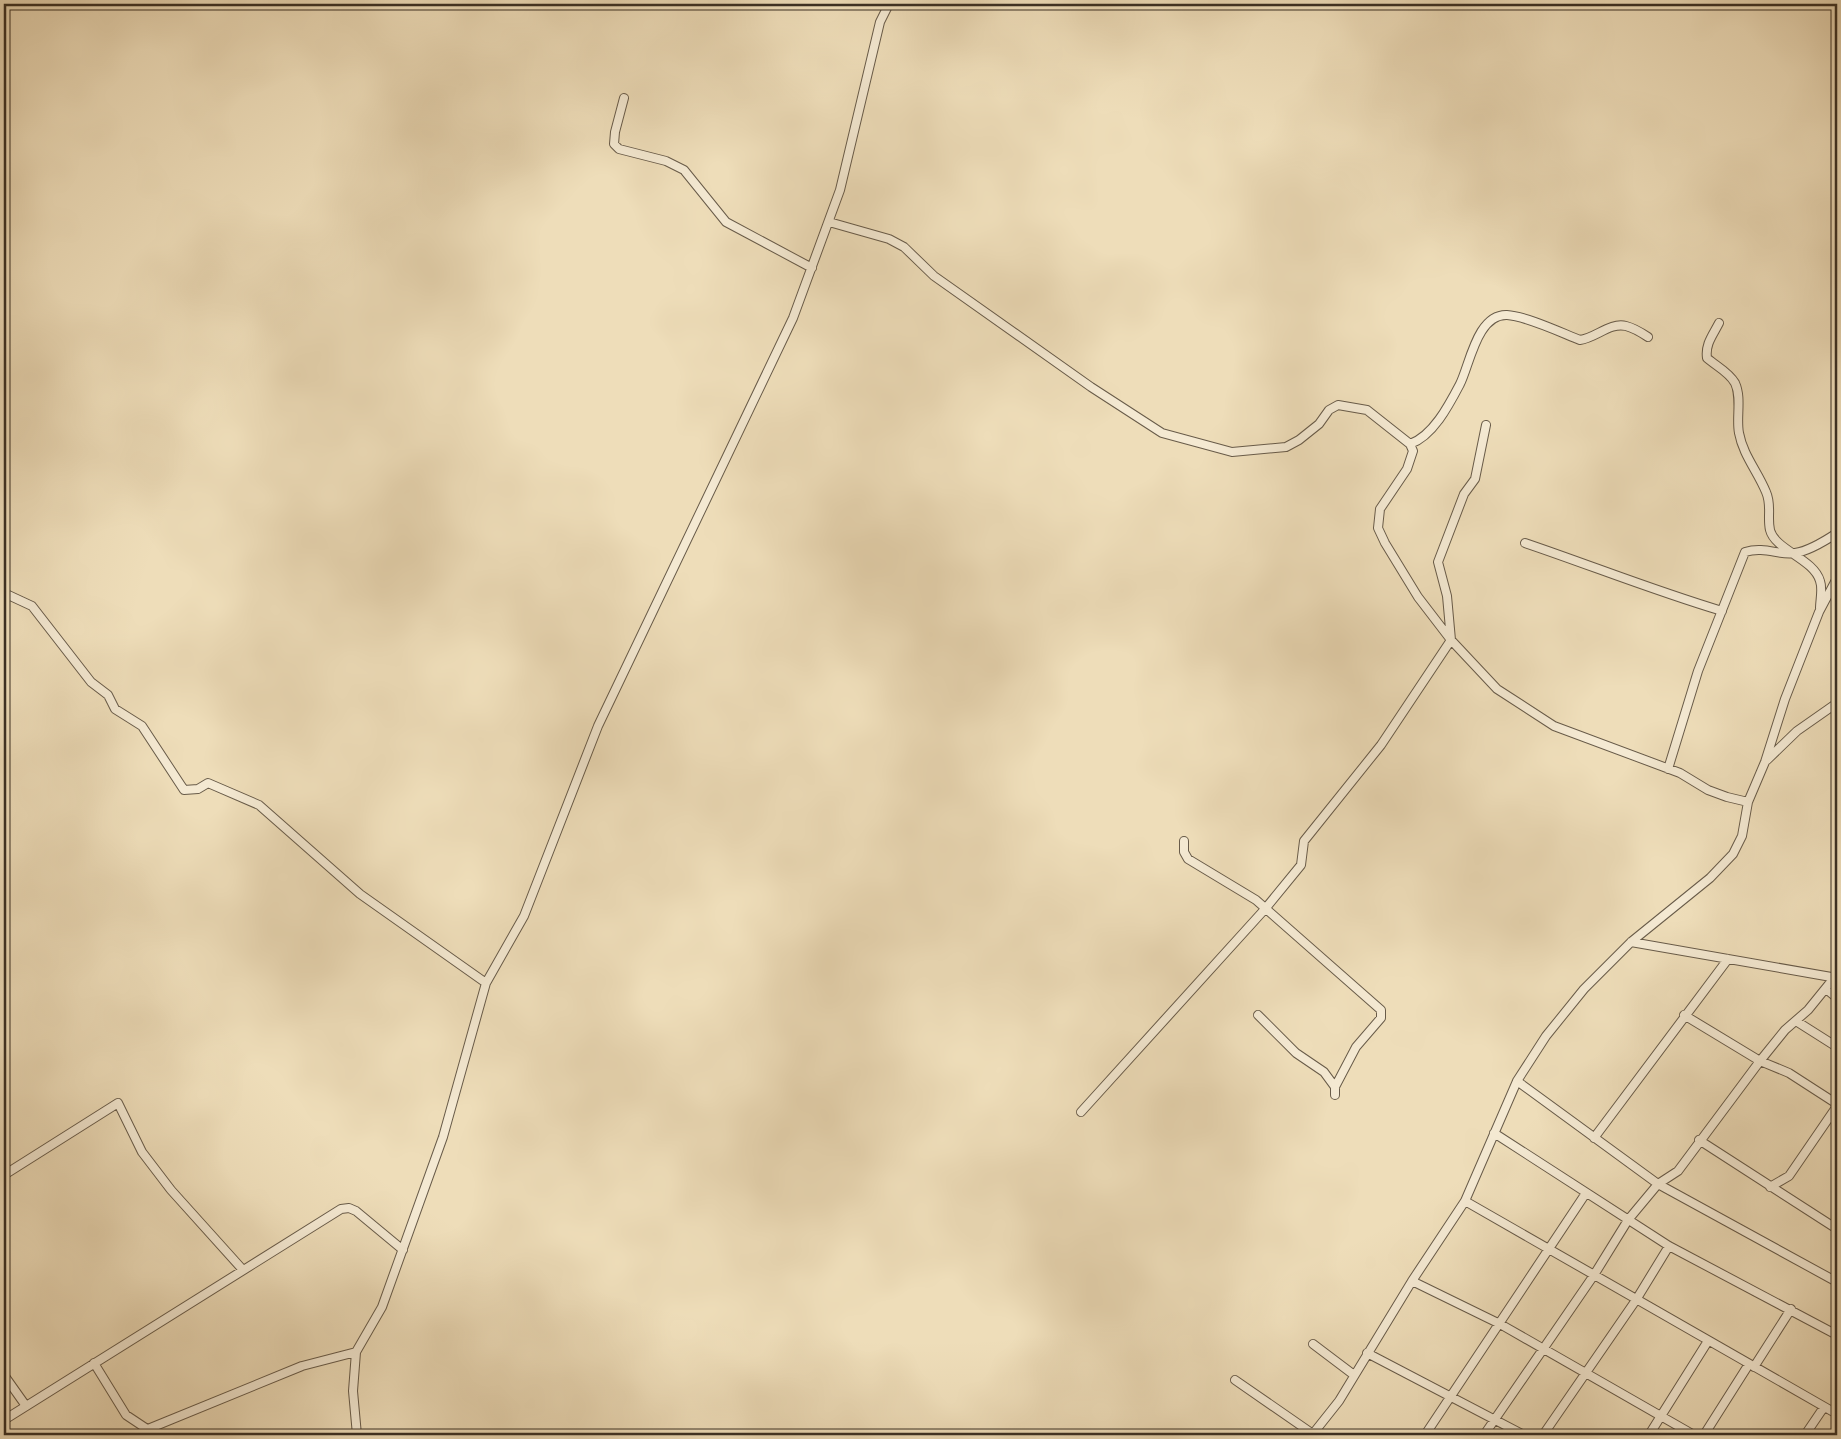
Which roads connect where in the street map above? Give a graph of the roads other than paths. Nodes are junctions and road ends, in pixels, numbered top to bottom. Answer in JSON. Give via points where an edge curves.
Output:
{"nodes":[{"id":1,"x":889,"y":4,"type":"edge"},
{"id":2,"x":624,"y":98,"type":"dead end"},
{"id":3,"x":829,"y":222,"type":"junction"},
{"id":4,"x":812,"y":268,"type":"junction"},
{"id":5,"x":1719,"y":323,"type":"dead end"},
{"id":6,"x":1648,"y":336,"type":"dead end"},
{"id":7,"x":1486,"y":425,"type":"dead end"},
{"id":8,"x":1410,"y":444,"type":"junction"},
{"id":9,"x":1837,"y":533,"type":"edge"},
{"id":10,"x":1525,"y":543,"type":"dead end"},
{"id":11,"x":1794,"y":554,"type":"junction"},
{"id":12,"x":1837,"y":578,"type":"edge"},
{"id":13,"x":4,"y":593,"type":"edge"},
{"id":14,"x":1722,"y":611,"type":"junction"},
{"id":15,"x":1819,"y":612,"type":"junction"},
{"id":16,"x":1451,"y":640,"type":"junction"},
{"id":17,"x":1837,"y":703,"type":"edge"},
{"id":18,"x":1765,"y":762,"type":"junction"},
{"id":19,"x":1668,"y":769,"type":"junction"},
{"id":20,"x":1748,"y":802,"type":"junction"},
{"id":21,"x":1184,"y":841,"type":"dead end"},
{"id":22,"x":1265,"y":909,"type":"junction"},
{"id":23,"x":1631,"y":942,"type":"junction"},
{"id":24,"x":1728,"y":959,"type":"junction"},
{"id":25,"x":1836,"y":978,"type":"edge"},
{"id":26,"x":486,"y":983,"type":"junction"},
{"id":27,"x":1826,"y":989,"type":"junction"},
{"id":28,"x":1837,"y":998,"type":"edge"},
{"id":29,"x":1258,"y":1015,"type":"dead end"},
{"id":30,"x":1684,"y":1015,"type":"junction"},
{"id":31,"x":1796,"y":1022,"type":"junction"},
{"id":32,"x":1837,"y":1047,"type":"edge"},
{"id":33,"x":1760,"y":1061,"type":"junction"},
{"id":34,"x":1517,"y":1081,"type":"junction"},
{"id":35,"x":1837,"y":1105,"type":"edge"},
{"id":36,"x":1081,"y":1112,"type":"dead end"},
{"id":37,"x":1494,"y":1133,"type":"junction"},
{"id":38,"x":1594,"y":1138,"type":"junction"},
{"id":39,"x":1699,"y":1140,"type":"junction"},
{"id":40,"x":4,"y":1175,"type":"edge"},
{"id":41,"x":1658,"y":1184,"type":"junction"},
{"id":42,"x":1770,"y":1187,"type":"junction"},
{"id":43,"x":1586,"y":1193,"type":"junction"},
{"id":44,"x":1465,"y":1201,"type":"junction"},
{"id":45,"x":1628,"y":1220,"type":"junction"},
{"id":46,"x":1837,"y":1229,"type":"edge"},
{"id":47,"x":1669,"y":1246,"type":"junction"},
{"id":48,"x":402,"y":1250,"type":"junction"},
{"id":49,"x":1550,"y":1251,"type":"junction"},
{"id":50,"x":243,"y":1270,"type":"junction"},
{"id":51,"x":1594,"y":1275,"type":"junction"},
{"id":52,"x":1412,"y":1281,"type":"junction"},
{"id":53,"x":1837,"y":1282,"type":"edge"},
{"id":54,"x":1636,"y":1300,"type":"junction"},
{"id":55,"x":1790,"y":1309,"type":"junction"},
{"id":56,"x":1500,"y":1324,"type":"junction"},
{"id":57,"x":1837,"y":1335,"type":"edge"},
{"id":58,"x":1708,"y":1340,"type":"junction"},
{"id":59,"x":1314,"y":1344,"type":"dead end"},
{"id":60,"x":1544,"y":1349,"type":"junction"},
{"id":61,"x":356,"y":1352,"type":"junction"},
{"id":62,"x":1367,"y":1352,"type":"junction"},
{"id":63,"x":94,"y":1363,"type":"junction"},
{"id":64,"x":1752,"y":1366,"type":"junction"},
{"id":65,"x":1586,"y":1372,"type":"junction"},
{"id":66,"x":4,"y":1375,"type":"edge"},
{"id":67,"x":1354,"y":1375,"type":"junction"},
{"id":68,"x":1235,"y":1380,"type":"dead end"},
{"id":69,"x":1451,"y":1396,"type":"junction"},
{"id":70,"x":26,"y":1406,"type":"junction"},
{"id":71,"x":1824,"y":1406,"type":"junction"},
{"id":72,"x":1837,"y":1414,"type":"edge"},
{"id":73,"x":1661,"y":1416,"type":"junction"},
{"id":74,"x":4,"y":1420,"type":"edge"},
{"id":75,"x":1495,"y":1420,"type":"junction"},
{"id":76,"x":148,"y":1429,"type":"junction"},
{"id":77,"x":156,"y":1435,"type":"edge"},
{"id":78,"x":357,"y":1435,"type":"edge"},
{"id":79,"x":1312,"y":1435,"type":"edge"},
{"id":80,"x":1425,"y":1435,"type":"edge"},
{"id":81,"x":1484,"y":1435,"type":"edge"},
{"id":82,"x":1524,"y":1435,"type":"edge"},
{"id":83,"x":1543,"y":1435,"type":"edge"},
{"id":84,"x":1649,"y":1435,"type":"edge"},
{"id":85,"x":1694,"y":1435,"type":"edge"},
{"id":86,"x":1704,"y":1435,"type":"edge"},
{"id":87,"x":1805,"y":1435,"type":"edge"}],
"edges":[{"from":1,"to":3,"type":"street","via":[[880,22],[840,190]]},
{"from":2,"to":4,"type":"street","via":[[615,132],[614,144],[619,149],[666,161],[684,170],[726,222]]},
{"from":3,"to":4,"type":"street"},
{"from":3,"to":8,"type":"street","via":[[889,239],[904,247],[934,276],[1162,433],[1232,452],[1286,447],[1319,424],[1329,410],[1338,405],[1367,410]]},
{"from":4,"to":26,"type":"street","via":[[793,318],[598,726],[524,916]]},
{"from":5,"to":11,"type":"street","via":[[1708,342],[1707,358],[1736,384],[1739,432],[1767,493],[1770,530],[1774,538]]},
{"from":6,"to":8,"type":"street","via":[[1626,326],[1613,326],[1580,340],[1516,317],[1499,316],[1476,340],[1461,383],[1428,435]]},
{"from":7,"to":16,"type":"street","via":[[1475,479],[1464,494],[1438,562],[1447,596]]},
{"from":8,"to":16,"type":"street","via":[[1412,458],[1380,509],[1378,528],[1418,598]]},
{"from":9,"to":11,"type":"street"},
{"from":10,"to":14,"type":"street"},
{"from":11,"to":14,"type":"street","via":[[1770,550],[1745,552]]},
{"from":11,"to":15,"type":"street","via":[[1811,568],[1821,583]]},
{"from":12,"to":15,"type":"street"},
{"from":13,"to":26,"type":"street","via":[[32,606],[91,682],[108,695],[115,710],[142,726],[184,790],[208,783],[259,805],[360,894]]},
{"from":14,"to":19,"type":"street","via":[[1698,671]]},
{"from":15,"to":18,"type":"street","via":[[1785,699]]},
{"from":16,"to":19,"type":"street","via":[[1497,689],[1554,726]]},
{"from":16,"to":22,"type":"street","via":[[1381,745],[1304,841],[1301,865]]},
{"from":17,"to":18,"type":"street","via":[[1797,730]]},
{"from":18,"to":20,"type":"street"},
{"from":19,"to":20,"type":"street","via":[[1708,790]]},
{"from":20,"to":23,"type":"street","via":[[1742,836],[1733,854],[1710,878]]},
{"from":21,"to":22,"type":"street","via":[[1188,859],[1256,900]]},
{"from":22,"to":29,"type":"street","via":[[1381,1010],[1381,1018],[1356,1047],[1335,1091],[1324,1072],[1296,1053]]},
{"from":22,"to":36,"type":"street"},
{"from":23,"to":24,"type":"street"},
{"from":23,"to":34,"type":"street","via":[[1584,989],[1546,1036]]},
{"from":24,"to":25,"type":"street"},
{"from":24,"to":30,"type":"street"},
{"from":25,"to":27,"type":"street"},
{"from":26,"to":48,"type":"street","via":[[443,1137]]},
{"from":27,"to":28,"type":"street"},
{"from":27,"to":31,"type":"street"},
{"from":30,"to":33,"type":"street"},
{"from":30,"to":38,"type":"street"},
{"from":31,"to":32,"type":"street"},
{"from":31,"to":33,"type":"street"},
{"from":33,"to":35,"type":"street","via":[[1789,1073]]},
{"from":33,"to":39,"type":"street"},
{"from":34,"to":37,"type":"street"},
{"from":34,"to":38,"type":"street"},
{"from":35,"to":42,"type":"street","via":[[1789,1176]]},
{"from":37,"to":43,"type":"street"},
{"from":37,"to":44,"type":"street"},
{"from":38,"to":41,"type":"street"},
{"from":39,"to":41,"type":"street","via":[[1678,1171]]},
{"from":39,"to":42,"type":"street"},
{"from":40,"to":50,"type":"street","via":[[118,1103],[142,1152],[171,1190]]},
{"from":41,"to":45,"type":"street"},
{"from":41,"to":53,"type":"street"},
{"from":42,"to":46,"type":"street"},
{"from":43,"to":45,"type":"street"},
{"from":43,"to":49,"type":"street"},
{"from":44,"to":49,"type":"street"},
{"from":44,"to":52,"type":"street"},
{"from":45,"to":47,"type":"street"},
{"from":45,"to":51,"type":"street"},
{"from":47,"to":54,"type":"street"},
{"from":47,"to":55,"type":"street"},
{"from":48,"to":50,"type":"street","via":[[356,1211],[341,1209]]},
{"from":48,"to":61,"type":"street","via":[[382,1307]]},
{"from":49,"to":51,"type":"street"},
{"from":49,"to":56,"type":"street"},
{"from":50,"to":63,"type":"street"},
{"from":51,"to":54,"type":"street"},
{"from":51,"to":60,"type":"street"},
{"from":52,"to":56,"type":"street"},
{"from":52,"to":62,"type":"street"},
{"from":54,"to":58,"type":"street"},
{"from":54,"to":65,"type":"street"},
{"from":55,"to":57,"type":"street"},
{"from":55,"to":64,"type":"street"},
{"from":56,"to":60,"type":"street"},
{"from":56,"to":69,"type":"street"},
{"from":58,"to":64,"type":"street"},
{"from":58,"to":73,"type":"street"},
{"from":59,"to":67,"type":"street"},
{"from":60,"to":65,"type":"street"},
{"from":60,"to":75,"type":"street"},
{"from":61,"to":76,"type":"street","via":[[302,1366]]},
{"from":61,"to":78,"type":"street","via":[[353,1391]]},
{"from":62,"to":67,"type":"street"},
{"from":62,"to":69,"type":"street"},
{"from":63,"to":70,"type":"street"},
{"from":63,"to":76,"type":"street","via":[[126,1415]]},
{"from":64,"to":71,"type":"street"},
{"from":64,"to":86,"type":"street"},
{"from":65,"to":73,"type":"street"},
{"from":65,"to":83,"type":"street"},
{"from":66,"to":70,"type":"street"},
{"from":67,"to":79,"type":"street","via":[[1339,1401]]},
{"from":68,"to":79,"type":"street"},
{"from":69,"to":75,"type":"street"},
{"from":69,"to":80,"type":"street"},
{"from":70,"to":74,"type":"street"},
{"from":71,"to":72,"type":"street"},
{"from":71,"to":87,"type":"street"},
{"from":73,"to":84,"type":"street"},
{"from":73,"to":85,"type":"street"},
{"from":75,"to":81,"type":"street"},
{"from":75,"to":82,"type":"street"},
{"from":76,"to":77,"type":"street"}]}
